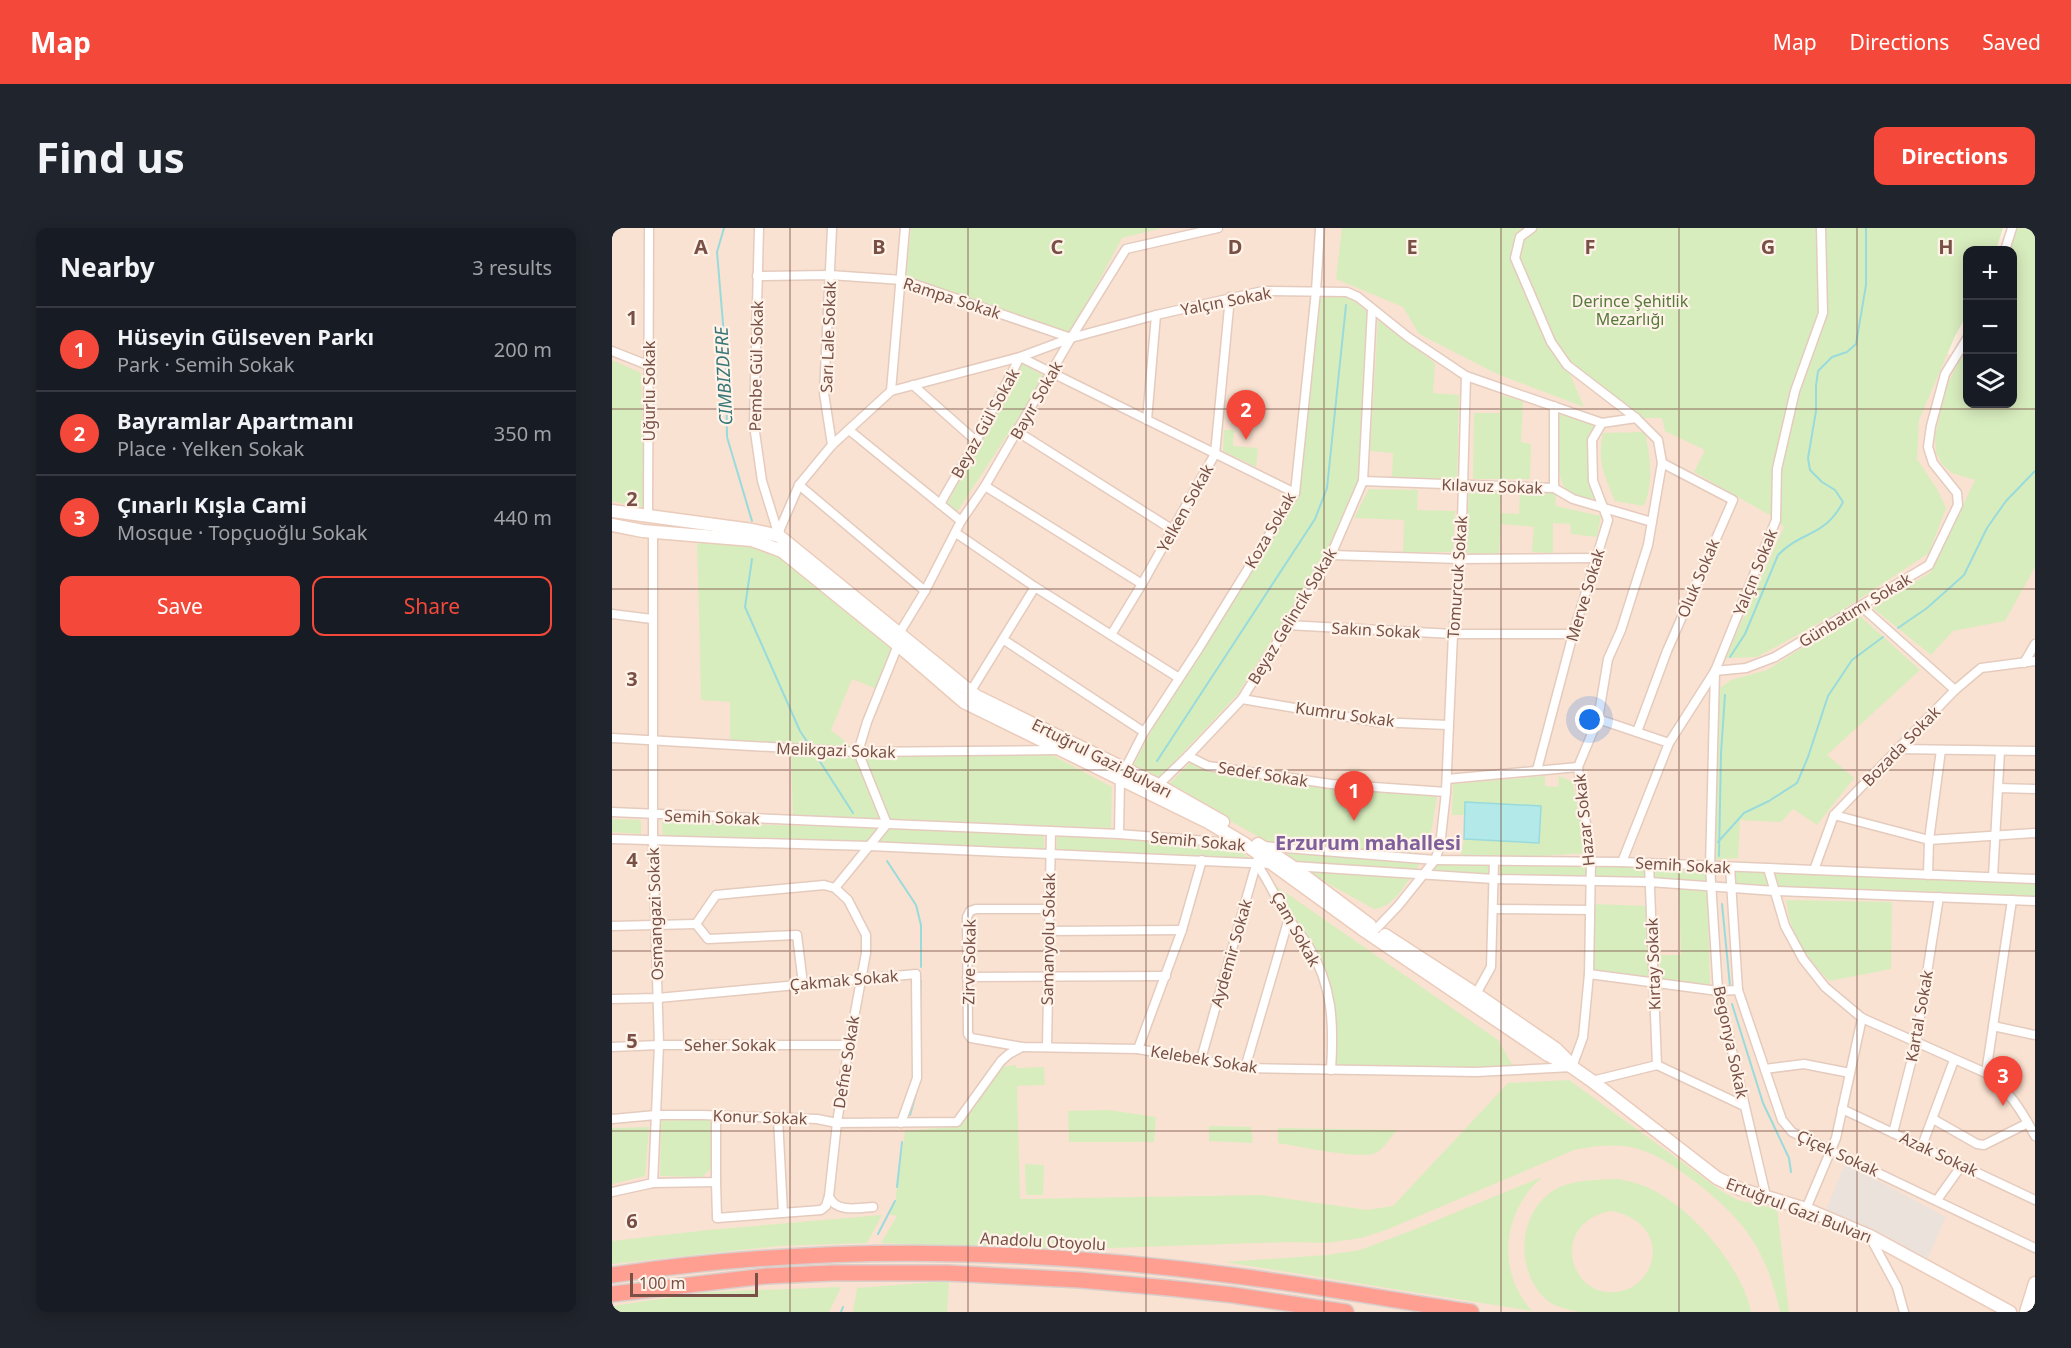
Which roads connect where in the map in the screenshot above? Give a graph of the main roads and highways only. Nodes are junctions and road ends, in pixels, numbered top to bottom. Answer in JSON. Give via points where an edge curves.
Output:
{"nodes":[{"id":1,"x":612,"y":511,"type":"edge"},
{"id":2,"x":612,"y":525,"type":"edge"},
{"id":3,"x":899,"y":638,"type":"junction"},
{"id":4,"x":967,"y":697,"type":"junction"},
{"id":5,"x":1122,"y":774,"type":"junction"},
{"id":6,"x":1258,"y":854,"type":"junction"},
{"id":7,"x":1572,"y":1067,"type":"junction"},
{"id":8,"x":612,"y":1275,"type":"edge"},
{"id":9,"x":2035,"y":1282,"type":"edge"},
{"id":10,"x":612,"y":1294,"type":"edge"},
{"id":11,"x":1346,"y":1312,"type":"edge"},
{"id":12,"x":1471,"y":1312,"type":"edge"},
{"id":13,"x":2010,"y":1312,"type":"edge"},
{"id":14,"x":2026,"y":1312,"type":"edge"}],
"edges":[{"from":1,"to":3,"type":"main road","name":"Ertuğrul Gazi Bulvarı","via":[[779,536]]},
{"from":2,"to":3,"type":"main road","name":"Ertuğrul Gazi Bulvarı","via":[[752,540],[782,551]]},
{"from":3,"to":4,"type":"main road","name":"Ertuğrul Gazi Bulvarı"},
{"from":4,"to":5,"type":"main road","name":"Ertuğrul Gazi Bulvarı","via":[[1059,750]]},
{"from":4,"to":5,"type":"main road","name":"Ertuğrul Gazi Bulvarı","via":[[976,696]]},
{"from":5,"to":6,"type":"main road","name":"Ertuğrul Gazi Bulvarı"},
{"from":5,"to":6,"type":"main road","name":"Ertuğrul Gazi Bulvarı","via":[[1158,785],[1208,813]]},
{"from":6,"to":7,"type":"main road","name":"Ertuğrul Gazi Bulvarı","via":[[1372,936],[1548,1055]]},
{"from":6,"to":7,"type":"main road","name":"Ertuğrul Gazi Bulvarı","via":[[1290,866],[1376,929],[1556,1049]]},
{"from":7,"to":13,"type":"main road","name":"Ertuğrul Gazi Bulvarı","via":[[1717,1178],[1870,1236]]},
{"from":8,"to":12,"type":"highway","name":"Anadolu Otoyolu","via":[[766,1257],[1019,1257],[1236,1276]]},
{"from":9,"to":14,"type":"main road"},
{"from":10,"to":11,"type":"highway","via":[[766,1276],[947,1273],[1233,1294]]}]}
